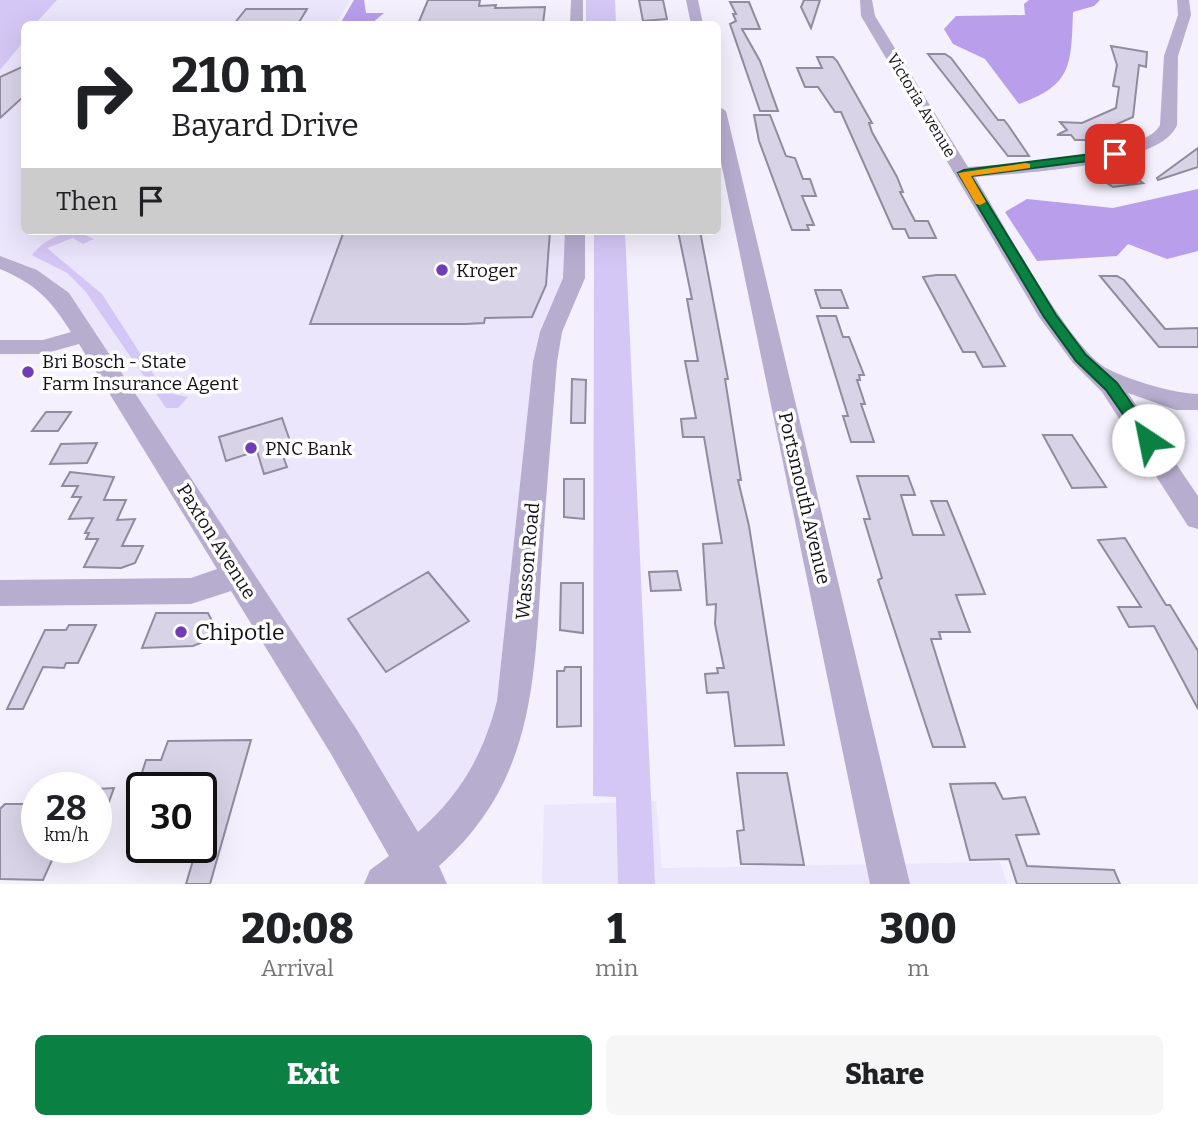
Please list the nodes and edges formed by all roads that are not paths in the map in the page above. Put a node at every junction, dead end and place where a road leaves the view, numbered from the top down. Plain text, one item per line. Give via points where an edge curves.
1 (577, 0) edge
2 (692, 0) edge
3 (866, 0) edge
4 (1183, 0) edge
5 (577, 21) edge
6 (696, 21) edge
7 (721, 124) edge
8 (964, 173) junction
9 (575, 235) edge
10 (0, 262) edge
11 (83, 336) junction
12 (0, 347) edge
13 (1097, 372) junction
14 (1187, 402) edge
15 (1148, 440) junction
16 (1198, 518) edge
17 (237, 572) junction
18 (0, 593) edge
19 (408, 877) edge
20 (890, 884) edge

1 - 5 street
2 - 6 street
3 - 8 street, Victoria Avenue via 867,16
4 - 8 street via 1185,21 1171,49 1168,125 1160,139 1102,157
7 - 20 street, Portsmouth Avenue
8 - 13 street, Victoria Avenue via 1050,317
9 - 19 street, Wasson Road via 574,278 551,332 545,362 516,694 502,748 484,785
10 - 11 street, Paxton Avenue via 30,274 58,295
11 - 12 street via 43,347
11 - 17 street, Paxton Avenue
13 - 14 street
13 - 15 street, Victoria Avenue
14 - 15 street via 1163,408 1152,419
15 - 16 street, Victoria Avenue
17 - 18 street via 218,584 191,591
17 - 19 street, Paxton Avenue via 344,742

